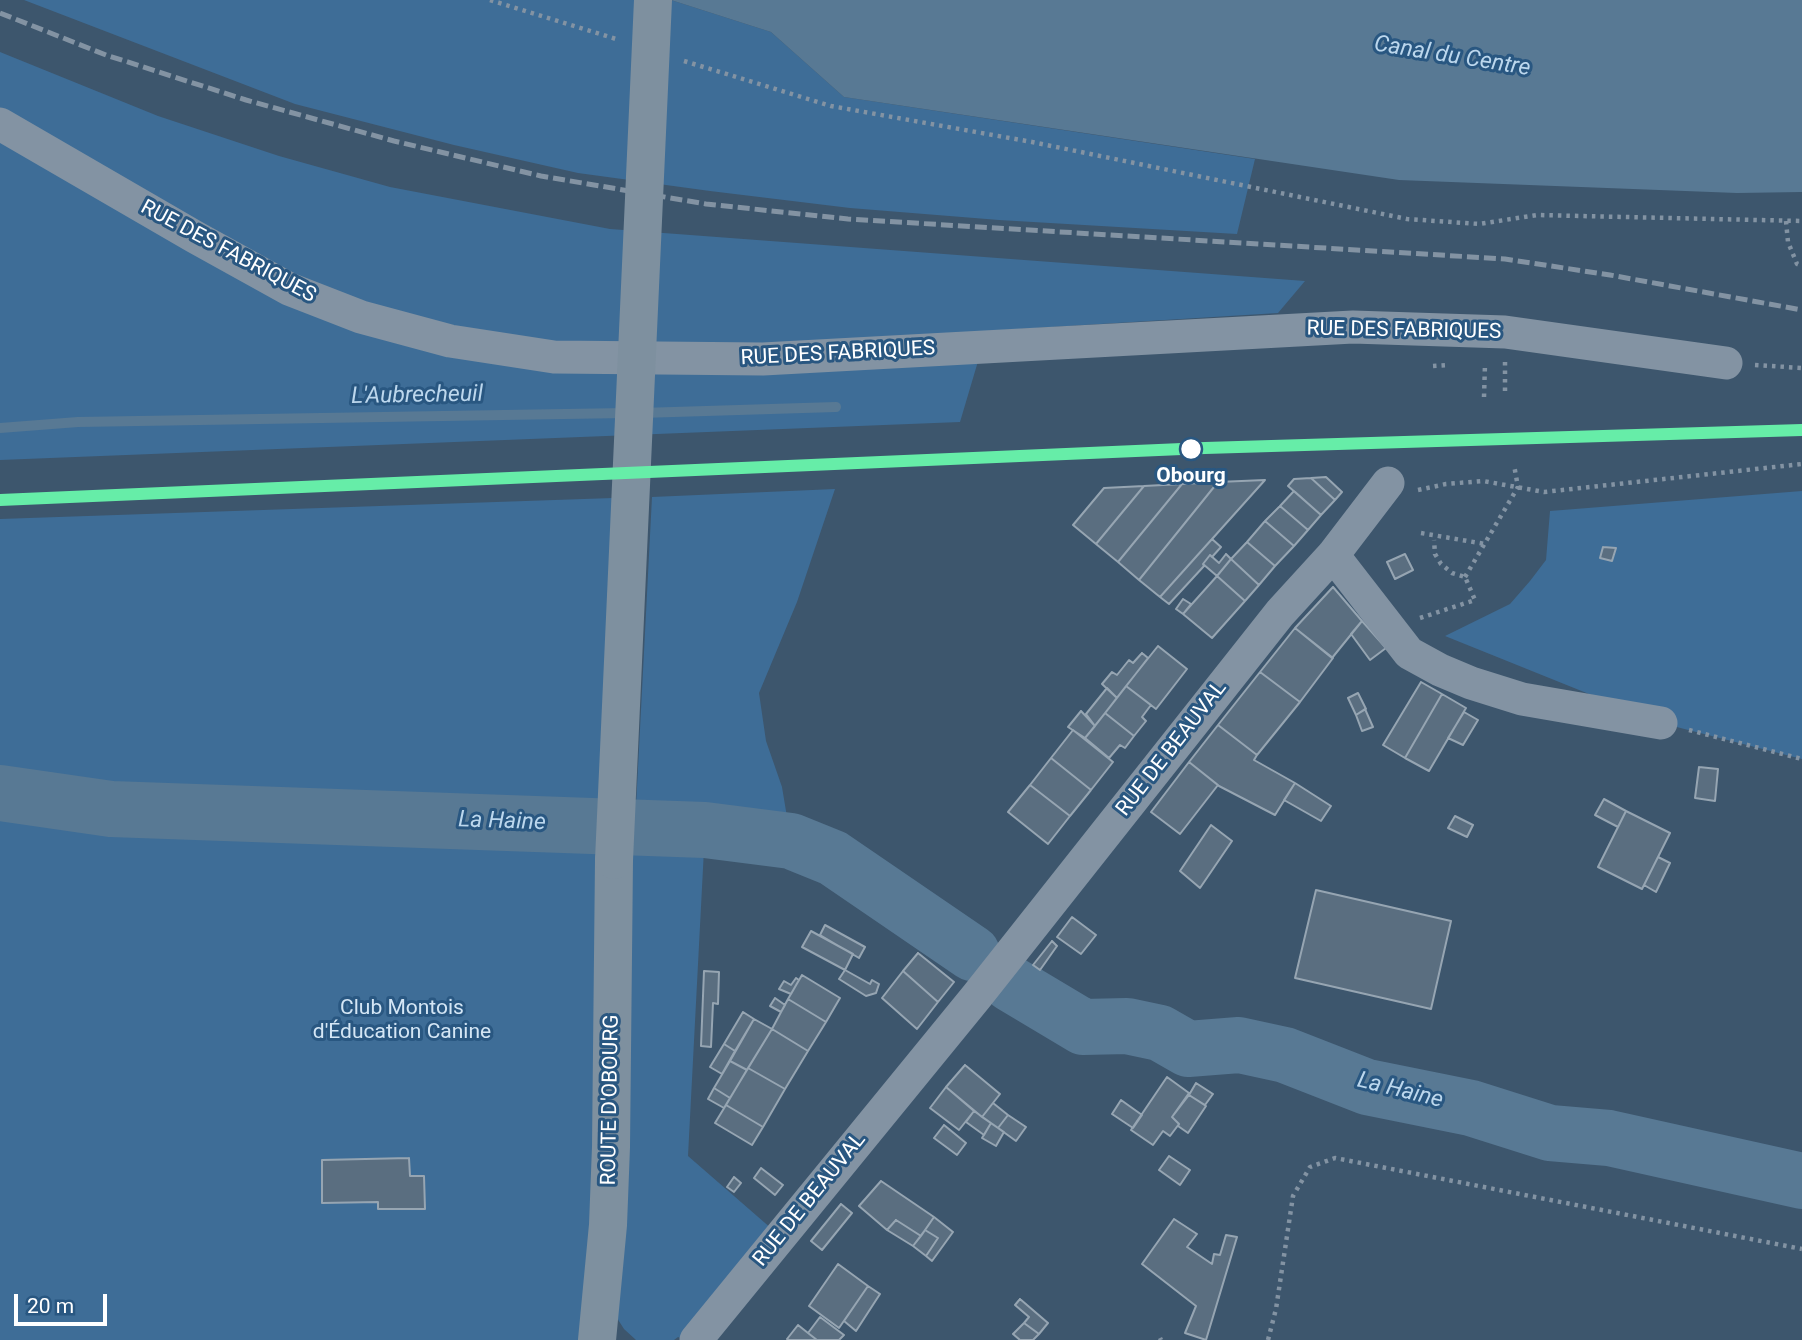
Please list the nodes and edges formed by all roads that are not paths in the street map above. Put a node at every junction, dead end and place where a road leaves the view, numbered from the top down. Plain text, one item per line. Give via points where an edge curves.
1 (653, 0) edge
2 (0, 124) edge
3 (1726, 363) road end
4 (1388, 483) road end
5 (1333, 555) junction
6 (1661, 723) road end
7 (597, 1340) edge
8 (696, 1340) edge

1 - 7 main road, ROUTE D'OBOURG, bridge via 614,860 609,1212
2 - 3 street, RUE DES FABRIQUES via 289,289 360,317 450,341 555,357 763,359 1353,327 1505,332
4 - 5 street, RUE DE BEAUVAL
5 - 6 street via 1409,653 1440,670 1522,699
5 - 8 street, RUE DE BEAUVAL via 1280,613 977,996

